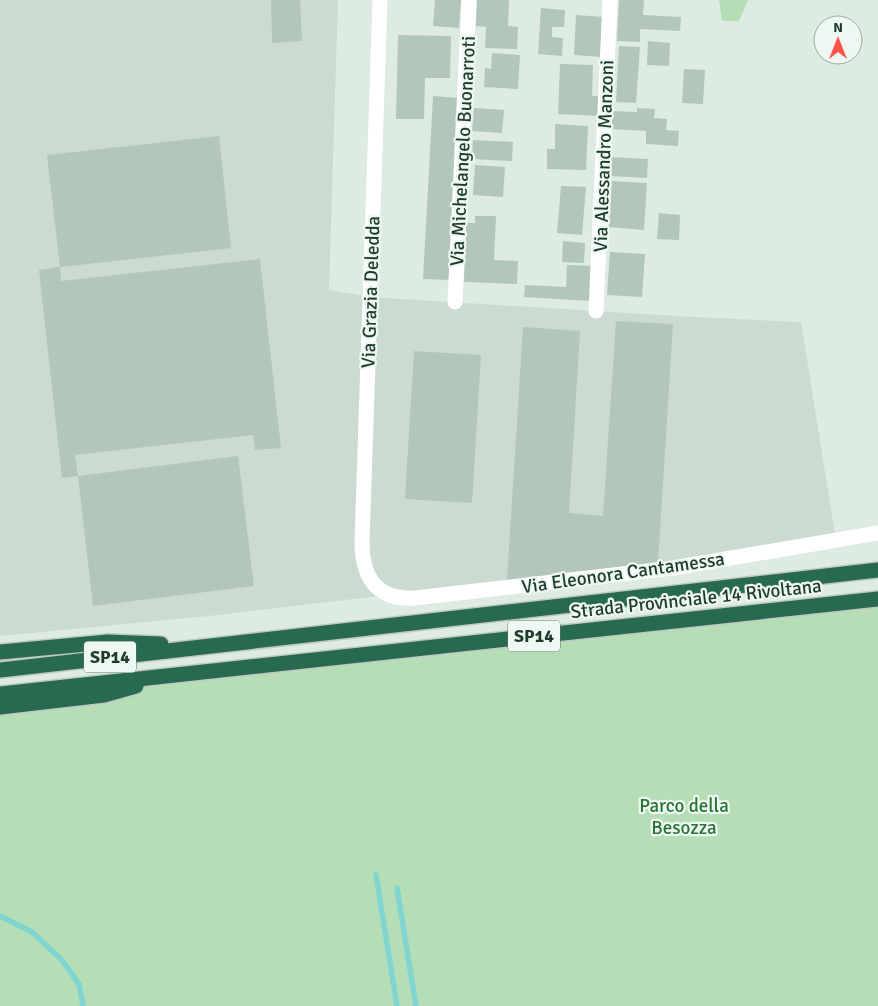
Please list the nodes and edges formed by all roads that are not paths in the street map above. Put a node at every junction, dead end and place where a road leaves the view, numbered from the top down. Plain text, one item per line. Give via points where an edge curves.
1 (380, 0) edge
2 (469, 0) edge
3 (610, 0) edge
4 (455, 302) dead end
5 (596, 311) dead end
6 (878, 533) edge
7 (878, 570) edge
8 (372, 582) joint
9 (878, 599) edge
10 (220, 645) junction
11 (0, 652) edge
12 (0, 670) edge
13 (190, 672) junction
14 (0, 694) edge
15 (0, 707) edge

1 - 8 street, Via Grazia Deledda via 362,542 363,565
2 - 4 street, Via Michelangelo Buonarroti
3 - 5 street, Via Alessandro Manzoni
6 - 8 street, Via Eleonora Cantamessa via 673,568 415,598 390,595 380,591
7 - 10 highway, Strada Provinciale 14 Rivoltana / SP14
9 - 13 highway, Strada Provinciale 14 Rivoltana / SP14
10 - 11 highway, SP14 via 108,642
10 - 12 highway, SP14
13 - 14 highway, SP14
13 - 15 highway, SP14 via 104,695

